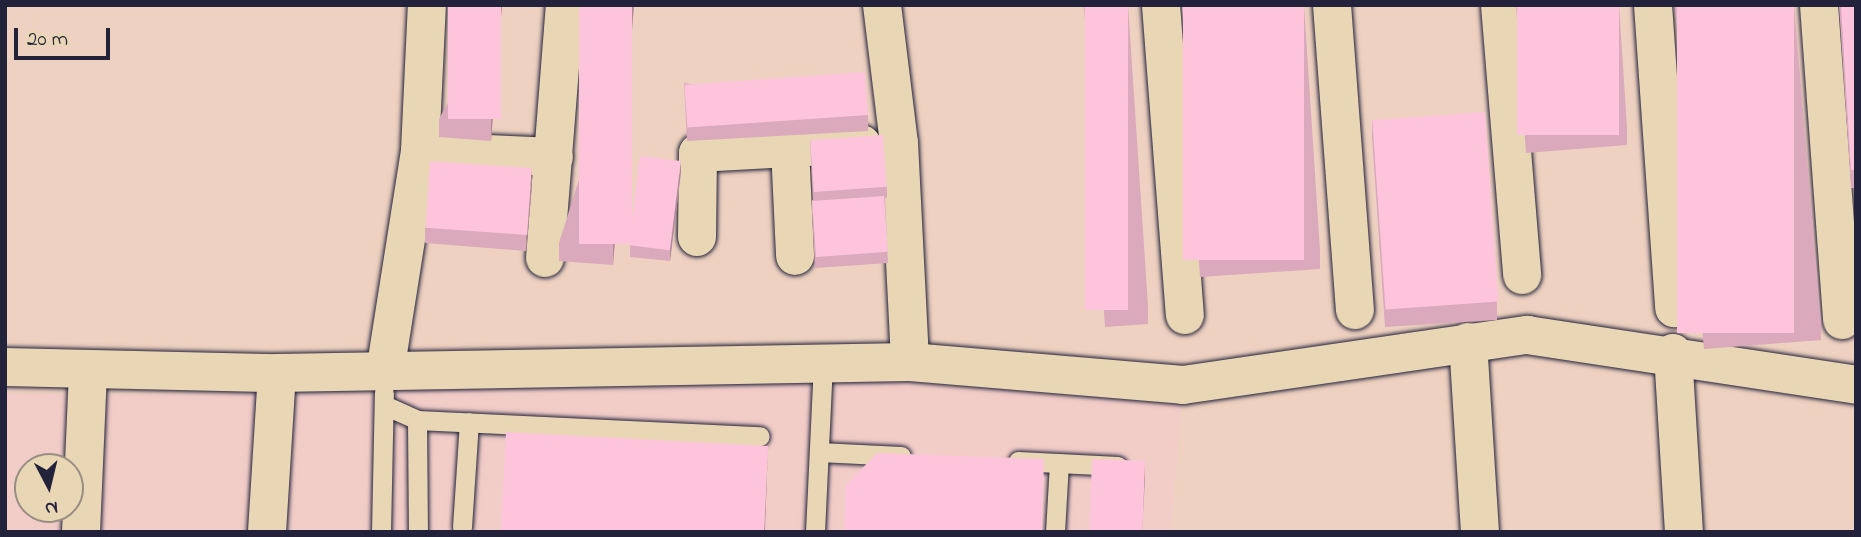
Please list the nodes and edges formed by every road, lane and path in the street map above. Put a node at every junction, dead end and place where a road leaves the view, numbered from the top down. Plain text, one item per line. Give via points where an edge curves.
1 (427, 5) edge
2 (565, 5) edge
3 (882, 5) edge
4 (1161, 5) edge
5 (1332, 5) edge
6 (1500, 5) edge
7 (1653, 5) edge
8 (1819, 5) edge
9 (1509, 114) junction
10 (1470, 117) edge
11 (1380, 124) edge
12 (1341, 127) junction
13 (899, 143) junction
14 (790, 148) junction
15 (420, 151) junction
16 (554, 157) junction
17 (697, 237) dead end
18 (795, 256) dead end
19 (545, 258) dead end
20 (1522, 275) dead end
21 (1674, 309) dead end
22 (1355, 310) dead end
23 (1185, 315) dead end
24 (1842, 320) dead end
25 (1468, 342) junction
26 (1673, 353) junction
27 (823, 361) junction
28 (910, 362) junction
29 (5, 367) edge
30 (88, 371) junction
31 (277, 373) junction
32 (1856, 385) edge
33 (384, 389) junction
34 (417, 420) junction
35 (469, 422) junction
36 (760, 436) dead end
37 (819, 452) junction
38 (925, 457) edge
39 (992, 460) edge
40 (1059, 463) junction
41 (1133, 466) edge
42 (462, 527) dead end
43 (81, 532) edge
44 (267, 532) edge
45 (381, 532) edge
46 (418, 532) edge
47 (815, 532) edge
48 (1055, 532) edge
49 (1480, 532) edge
50 (1684, 532) edge

1 - 15 street
2 - 16 street
3 - 13 street
4 - 23 street
5 - 12 street
6 - 9 street
7 - 21 street
8 - 24 street
9 - 10 street
9 - 20 street
11 - 12 street
12 - 22 street
13 - 14 street
13 - 28 street
14 - 17 street via 698,153
14 - 18 street
15 - 16 street
15 - 33 street
16 - 19 street
25 - 26 street via 1527,335
25 - 28 street via 1183,385
25 - 49 street
26 - 32 street
26 - 50 street
27 - 28 street
27 - 33 street
27 - 37 lane
29 - 30 street
30 - 31 street
30 - 43 street
31 - 33 street
31 - 44 street
33 - 34 lane
33 - 45 lane
34 - 35 lane
34 - 46 lane
35 - 36 lane
35 - 42 lane
37 - 38 lane
37 - 47 lane
39 - 40 lane
40 - 41 lane
40 - 48 lane

